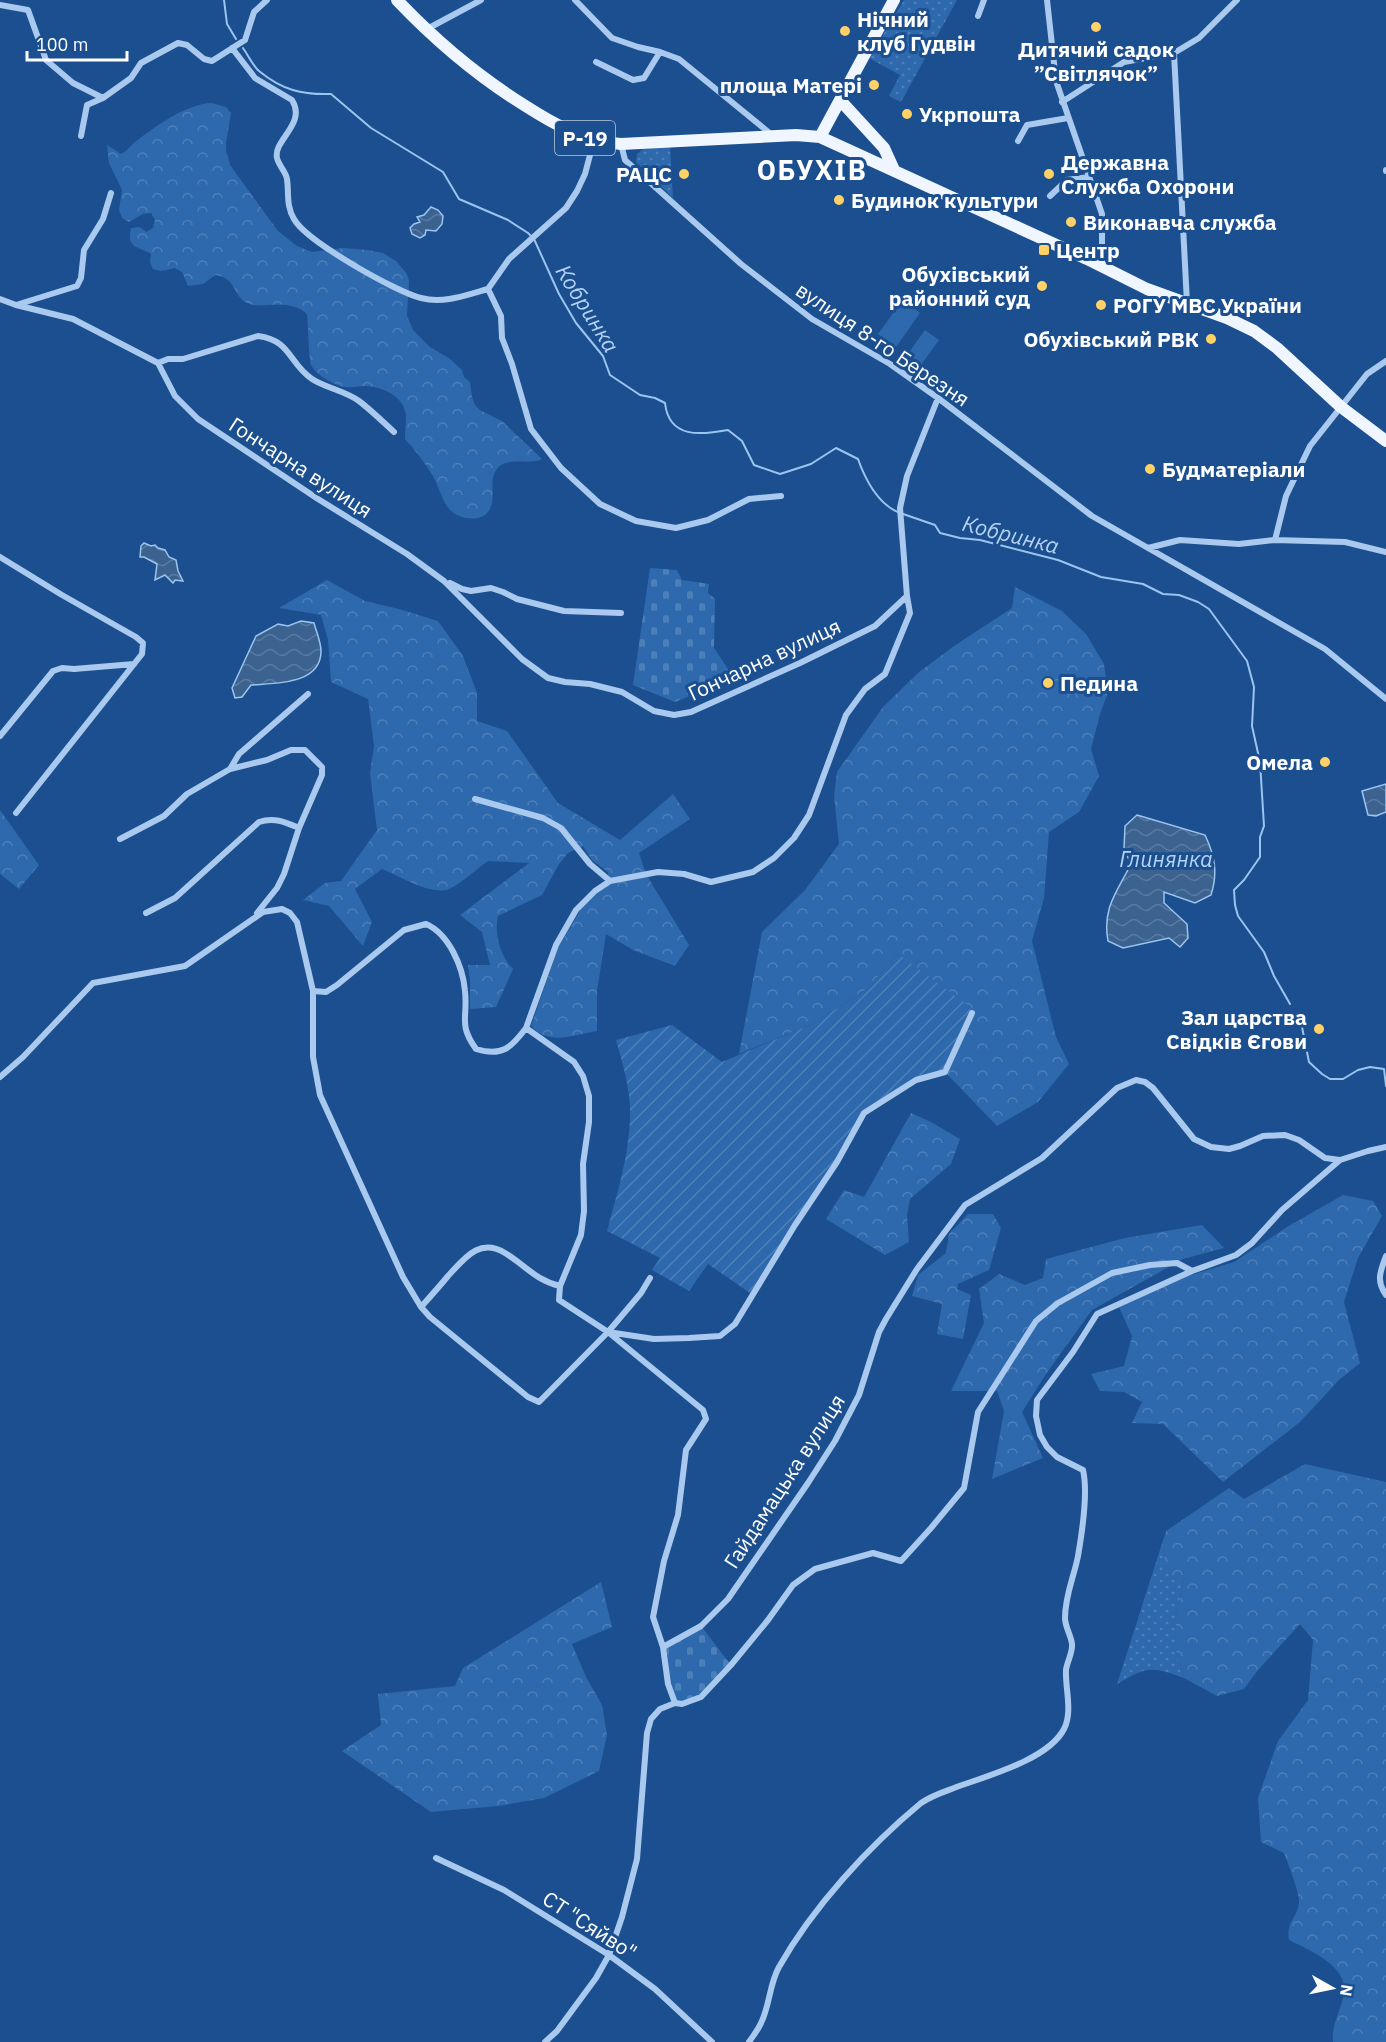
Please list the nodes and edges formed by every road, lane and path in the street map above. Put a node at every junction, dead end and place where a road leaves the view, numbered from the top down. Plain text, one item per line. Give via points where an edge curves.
1 (267, 0) edge
2 (397, 0) edge
3 (481, 0) edge
4 (575, 0) edge
5 (894, 0) edge
6 (984, 0) edge
7 (1047, 0) edge
8 (1237, 0) edge
9 (0, 5) edge
10 (978, 16) dead end
11 (427, 30) junction
12 (232, 48) junction
13 (660, 52) junction
14 (1174, 53) junction
15 (596, 62) dead end
16 (103, 98) junction
17 (840, 100) junction
18 (1062, 102) junction
19 (1068, 118) junction
20 (81, 136) dead end
21 (772, 136) junction
22 (820, 137) junction
23 (594, 141) junction
24 (1018, 141) dead end
25 (621, 144) junction
26 (894, 170) junction
27 (1089, 177) junction
28 (111, 193) dead end
29 (1050, 196) dead end
30 (1102, 266) junction
31 (488, 289) junction
32 (0, 299) edge
33 (1187, 304) junction
34 (16, 306) junction
35 (1386, 361) edge
36 (158, 363) junction
37 (938, 398) junction
38 (1341, 407) junction
39 (394, 432) dead end
40 (1386, 441) edge
41 (782, 496) dead end
42 (1275, 540) junction
43 (1148, 548) junction
44 (1386, 552) edge
45 (0, 557) edge
46 (444, 580) junction
47 (907, 596) junction
48 (621, 613) dead end
49 (134, 664) junction
50 (308, 694) dead end
51 (1386, 699) edge
52 (0, 736) edge
53 (230, 769) junction
54 (476, 799) dead end
55 (16, 813) dead end
56 (299, 828) junction
57 (120, 839) dead end
58 (609, 881) junction
59 (146, 913) dead end
60 (253, 918) junction
61 (314, 991) junction
62 (972, 1013) dead end
63 (526, 1028) junction
64 (0, 1077) edge
65 (1384, 1148) edge
66 (1386, 1156) edge
67 (1340, 1160) junction
68 (1386, 1256) edge
69 (1192, 1271) junction
70 (650, 1278) dead end
71 (560, 1286) junction
72 (1386, 1295) edge
73 (421, 1307) junction
74 (608, 1332) junction
75 (663, 1647) junction
76 (675, 1703) junction
77 (436, 1858) dead end
78 (609, 1955) junction
79 (545, 2042) edge
80 (712, 2042) edge
81 (749, 2042) edge

1 - 12 street via 254,12 245,40
2 - 11 main road, Р-19
3 - 11 street
4 - 13 street via 612,38
5 - 17 main road
6 - 10 street
7 - 18 street
8 - 14 street via 1199,38
9 - 16 street via 28,10 45,60 73,83
11 - 23 main road, Р-19 via 451,54 496,87 564,129
12 - 16 street via 212,61 178,43 141,63 131,78
12 - 31 street via 255,78 296,105 292,129 277,158 287,179 295,222 335,255 422,298 451,300
13 - 15 street via 644,78 633,80
13 - 21 street via 680,59
14 - 18 street via 1124,62
14 - 33 street
16 - 20 street via 87,105
17 - 22 main road
17 - 26 main road via 884,148
18 - 19 street
19 - 24 street via 1027,125
19 - 27 street
21 - 22 main road, Р-19
21 - 25 main road, Р-19
22 - 26 main road
23 - 25 main road, Р-19
23 - 31 street via 585,174 566,208 509,259
25 - 37 street, вулиця 8-го Березня via 625,160 741,264 812,319 890,364
26 - 30 main road
27 - 29 street via 1067,180
27 - 30 street via 1102,214
28 - 34 street via 103,219 84,250 77,286
30 - 33 main road
31 - 41 street via 501,316 502,338 531,429 561,468 600,504 636,521 676,528 708,520 748,499
32 - 34 street
33 - 38 main road via 1254,331
34 - 36 street via 73,319
35 - 38 street via 1367,374
36 - 39 street via 258,336 268,338 281,344 312,379 358,400
36 - 46 street, Гончарна вулиця via 175,396 198,419
37 - 43 street, вулиця 8-го Березня via 1092,516
37 - 47 street via 907,476 900,508
38 - 40 main road
38 - 42 street via 1310,447 1286,496
42 - 43 street via 1239,544 1180,540
42 - 44 street via 1345,542
43 - 51 street, вулиця 8-го Березня via 1325,649
45 - 49 street via 136,637 142,643 142,654
46 - 47 street, Гончарна вулиця via 522,658 548,678 622,692 654,711 674,715 691,712 875,626
46 - 48 street, Гончарна вулиця via 462,589 490,588 517,600 564,611
47 - 58 street via 910,613 885,674 865,689 846,715 809,815 774,858 753,872 711,882 658,872
49 - 52 street via 53,671
49 - 55 street
50 - 53 street via 239,754
53 - 56 street via 291,750 306,750 321,767 322,775
53 - 57 street via 187,794 164,816
54 - 58 street via 543,818 561,828
56 - 59 street via 280,820 259,822 175,898
56 - 60 street via 277,888
58 - 63 street via 576,910 556,945
60 - 61 street via 282,909 290,913 297,922
60 - 64 street via 185,966 93,983
61 - 63 street via 326,992 404,930 426,924 436,928 462,973 466,1036 476,1049 496,1053 505,1050
61 - 73 street via 313,1057 320,1095 403,1277
62 - 74 street via 945,1072 916,1080 864,1113 735,1324 720,1336 689,1338 654,1339
63 - 71 street via 574,1062 589,1096 581,1235
65 - 66 street
65 - 67 street
67 - 69 street via 1282,1210 1252,1243 1236,1255
67 - 75 street, Гайдамацька вулиця via 1325,1158 1285,1135 1263,1136 1229,1149 1211,1147 1194,1139 1145,1082 1136,1080 1116,1088 1042,1158 965,1205 886,1319 859,1395 808,1483 728,1599 701,1626
68 - 72 street via 1380,1286
69 - 76 street via 1177,1263 1112,1273 1058,1303 1036,1321 978,1412 964,1488 902,1561 873,1553 815,1569 793,1585 701,1697
69 - 81 street via 1097,1314 1037,1400 1040,1435 1047,1447 1083,1470 1086,1482 1078,1557 1065,1620 1072,1645 1066,1670 1064,1728 1025,1762 923,1801 891,1831 832,1893 790,1950 770,1985 762,2022
70 - 74 street
71 - 73 street via 534,1276 504,1252 486,1247 468,1254
71 - 74 street via 559,1300
73 - 74 street via 538,1402
74 - 75 street via 703,1410 706,1419 686,1450 678,1515 653,1617
75 - 76 street
76 - 78 street via 660,1709 651,1719 647,1733 637,1859
77 - 78 street, СТ "Сяйво" via 504,1890
78 - 79 street via 563,2023
78 - 80 street, СТ "Сяйво" via 655,1989

